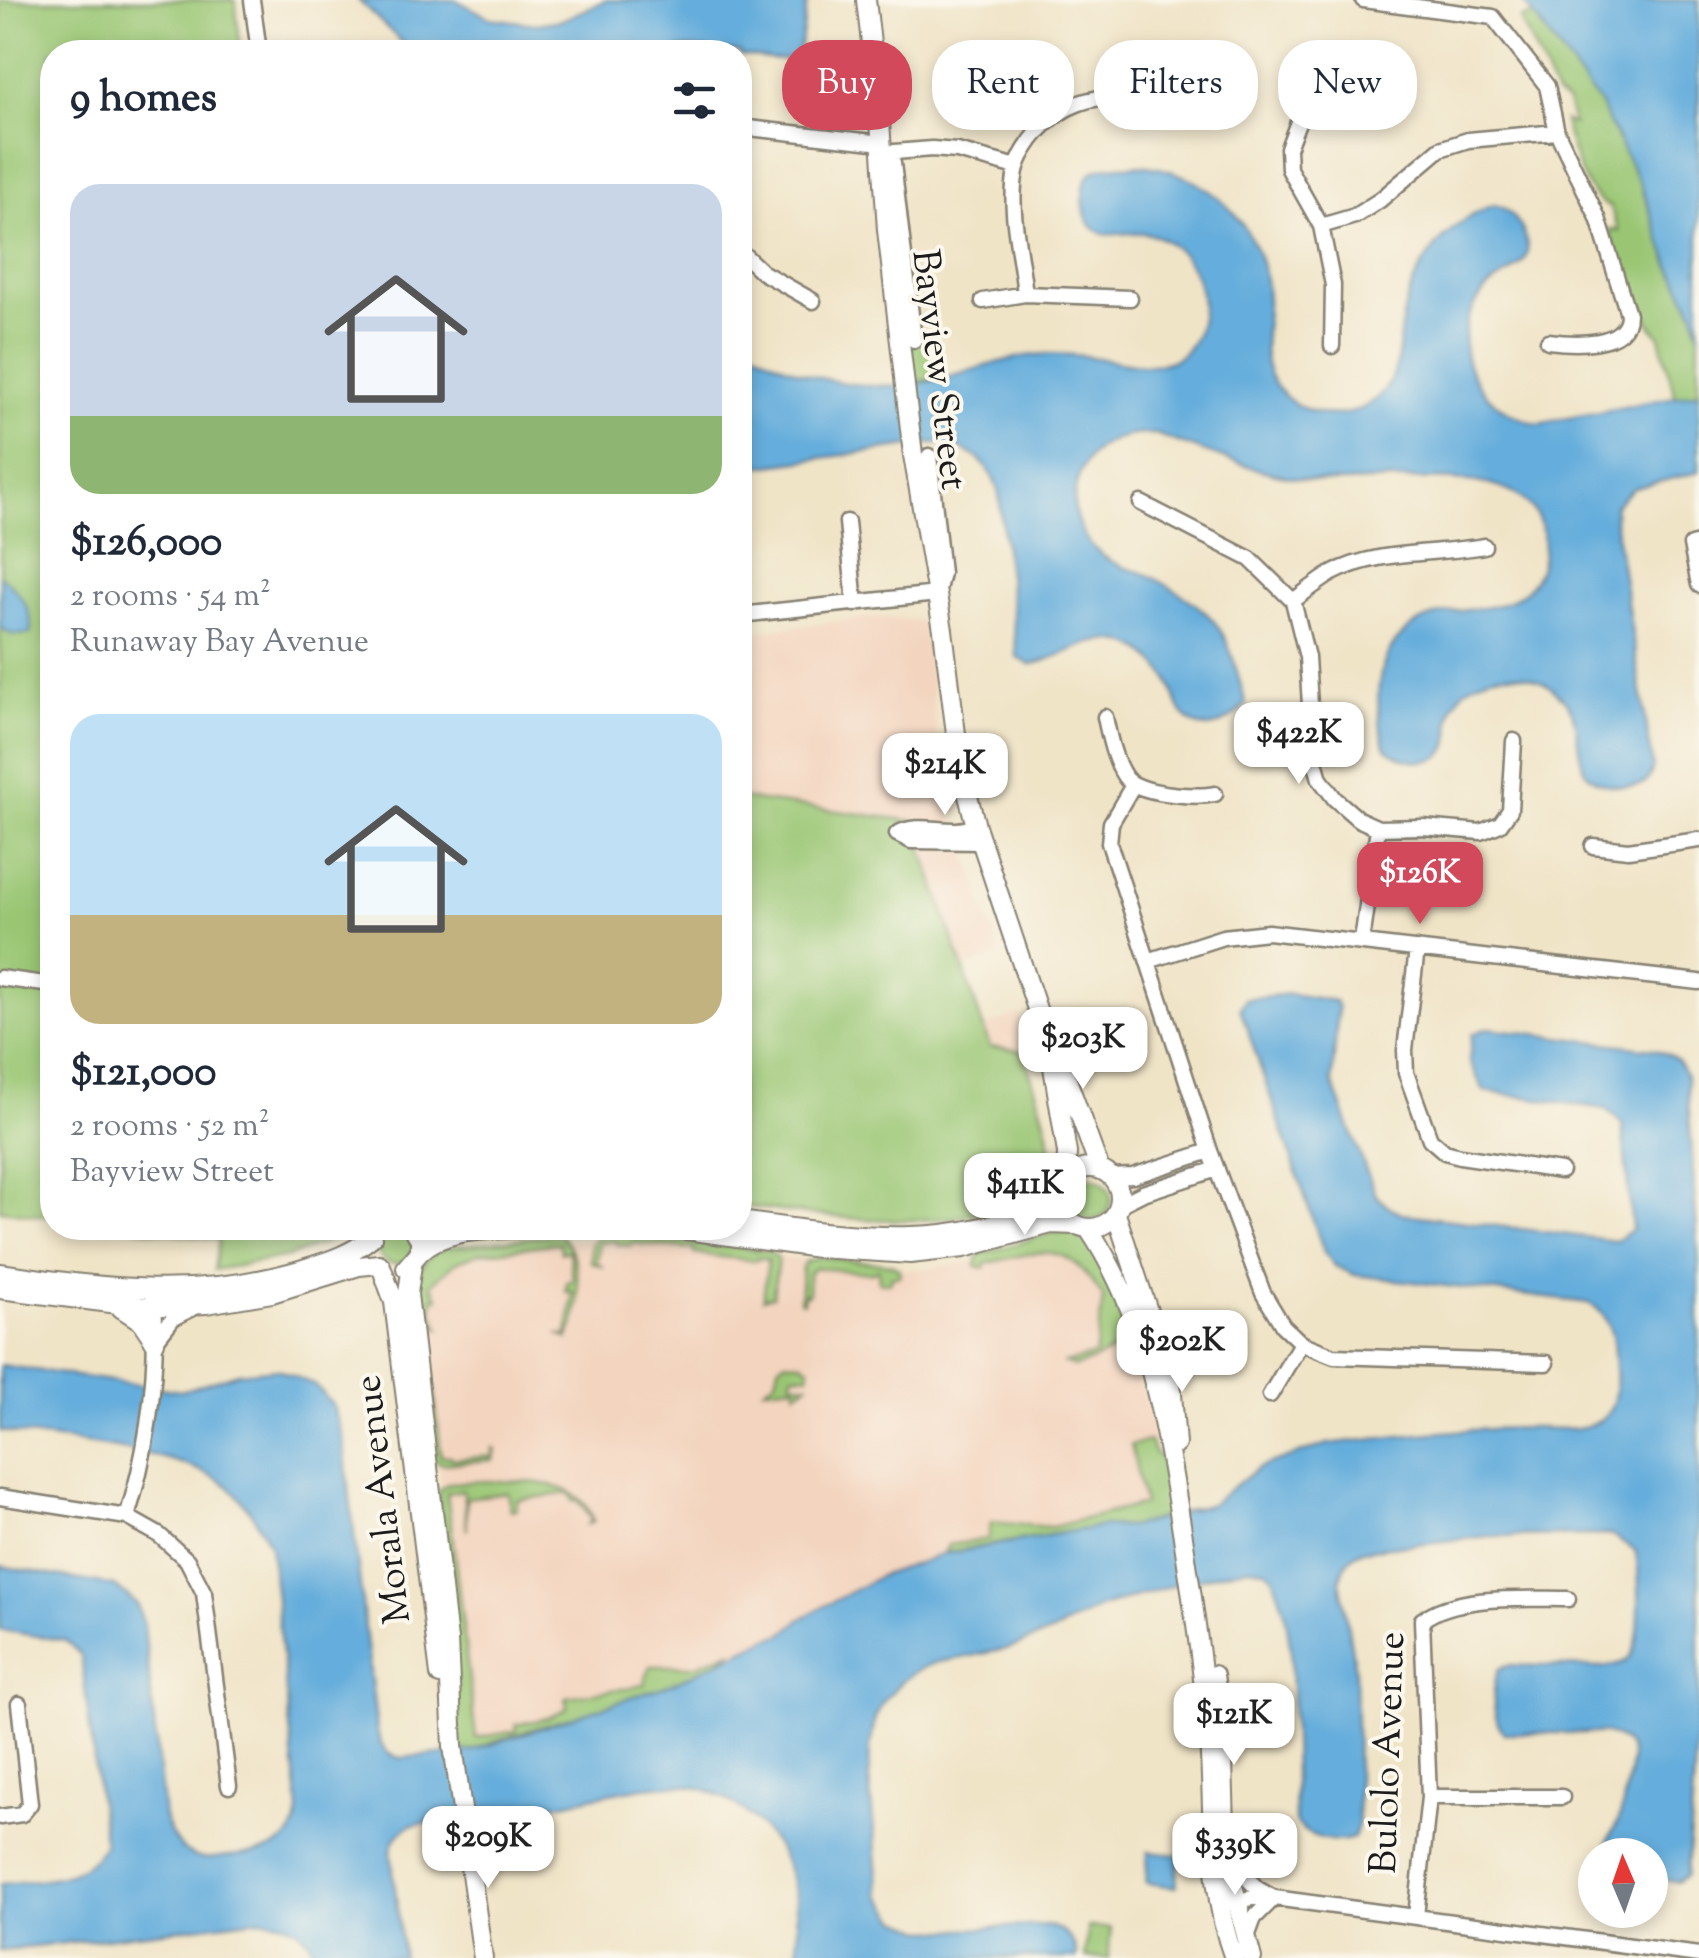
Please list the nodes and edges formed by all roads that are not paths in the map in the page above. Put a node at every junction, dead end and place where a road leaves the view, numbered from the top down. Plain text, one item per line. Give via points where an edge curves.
1 (252, 0) edge
2 (866, 0) edge
3 (1363, 0) edge
4 (257, 40) edge
5 (752, 129) edge
6 (1041, 130) edge
7 (1295, 130) edge
8 (1556, 132) junction
9 (882, 148) junction
10 (1016, 168) junction
11 (1321, 226) junction
12 (752, 263) edge
13 (1026, 294) junction
14 (1130, 298) dead end
15 (813, 301) dead end
16 (983, 301) dead end
17 (914, 340) dead end
18 (1548, 342) dead end
19 (1332, 346) dead end
20 (1141, 502) dead end
21 (847, 522) dead end
22 (1699, 543) edge
23 (1484, 546) dead end
24 (1699, 585) edge
25 (937, 594) junction
26 (1293, 601) junction
27 (855, 604) junction
28 (752, 614) edge
29 (1104, 717) dead end
30 (1514, 741) dead end
31 (1133, 784) junction
32 (1215, 794) dead end
33 (1378, 828) junction
34 (1699, 840) edge
35 (1593, 846) dead end
36 (1362, 940) junction
37 (1417, 949) junction
38 (1148, 961) junction
39 (0, 978) edge
40 (1699, 982) edge
41 (40, 983) edge
42 (1037, 1009) junction
43 (1210, 1151) junction
44 (1217, 1169) junction
45 (1560, 1171) dead end
46 (1106, 1174) junction
47 (1063, 1186) junction
48 (1118, 1210) junction
49 (752, 1222) edge
50 (1082, 1227) junction
51 (966, 1229) junction
52 (752, 1238) edge
53 (364, 1240) edge
54 (374, 1240) edge
55 (420, 1240) edge
56 (436, 1240) edge
57 (955, 1250) junction
58 (416, 1258) junction
59 (380, 1265) junction
60 (0, 1273) edge
61 (0, 1289) edge
62 (154, 1299) junction
63 (206, 1304) junction
64 (115, 1305) junction
65 (155, 1342) junction
66 (1301, 1343) junction
67 (1546, 1363) dead end
68 (1270, 1395) dead end
69 (0, 1497) edge
70 (1178, 1502) junction
71 (126, 1516) junction
72 (1568, 1599) dead end
73 (1209, 1684) junction
74 (19, 1704) dead end
75 (450, 1724) junction
76 (229, 1786) dead end
77 (1562, 1797) dead end
78 (1428, 1798) junction
79 (0, 1817) edge
80 (462, 1825) junction
81 (1226, 1859) junction
82 (1274, 1898) junction
83 (1227, 1904) junction
84 (1416, 1916) junction
85 (1247, 1938) junction
86 (1699, 1954) edge
87 (471, 1958) edge
88 (482, 1958) edge
89 (1234, 1958) edge
90 (1252, 1958) edge

1 - 4 street
2 - 9 main road, Bayview Street
3 - 8 street via 1493,16 1547,86
5 - 9 street
6 - 10 street
7 - 11 street via 1289,169
8 - 11 street via 1440,149 1368,208
8 - 18 street via 1598,218 1628,324 1610,337
9 - 10 street via 957,151
9 - 17 street, Bayview Street via 893,164
9 - 25 main road, Bayview Street via 904,376
10 - 13 street
11 - 19 street via 1333,285
12 - 15 street
13 - 14 street
13 - 16 street
20 - 26 street via 1250,559
21 - 27 street
22 - 24 street via 1690,544
23 - 26 street via 1382,557 1333,573
25 - 27 street
25 - 42 main road, Bayview Street via 960,766
26 - 33 street via 1307,657 1320,779 1335,799
27 - 28 street
29 - 31 street
30 - 33 street via 1510,810 1500,824 1481,832
31 - 32 street
31 - 38 street via 1110,823 1108,843
33 - 36 street
34 - 35 street via 1628,850
36 - 37 street
36 - 38 street via 1243,934
37 - 40 street
37 - 45 street via 1404,1060 1430,1139 1460,1156
38 - 43 street
39 - 41 street
42 - 46 main road, Bayview Street
42 - 47 main road, Bayview Street via 1068,1152
43 - 44 street
43 - 46 street via 1133,1176
44 - 48 street via 1143,1193
44 - 66 street via 1263,1293
46 - 47 main road via 1085,1168
46 - 48 main road via 1119,1190
47 - 50 main road via 1062,1211
47 - 51 main road via 1030,1210
48 - 50 main road via 1104,1225
48 - 70 main road via 1171,1381
49 - 51 main road via 881,1236
50 - 57 main road via 1039,1226
50 - 70 main road via 1109,1260 1146,1348
51 - 57 main road
52 - 57 main road via 868,1253
53 - 62 main road via 342,1256 270,1278
54 - 59 main road, Morala Avenue via 371,1252
55 - 58 main road, Morala Avenue
56 - 58 main road
58 - 59 main road via 400,1270
58 - 75 main road, Morala Avenue via 408,1277 409,1308 448,1640
59 - 63 main road
59 - 75 main road, Morala Avenue via 394,1302
60 - 62 main road
61 - 64 main road
62 - 63 main road
62 - 64 main road
62 - 65 street
63 - 65 street via 173,1318
64 - 65 main road via 141,1320
65 - 71 street via 143,1457
66 - 67 street via 1355,1358
66 - 68 street
69 - 71 street
70 - 73 main road
71 - 76 street via 187,1560 204,1593
72 - 78 street, Bulolo Avenue via 1438,1608 1422,1620
73 - 81 main road via 1222,1727
73 - 83 main road via 1212,1855
74 - 79 street via 30,1804 22,1814
75 - 80 main road, Morala Avenue
77 - 78 street
78 - 84 street, Bulolo Avenue
80 - 87 main road, Morala Avenue
80 - 88 main road, Morala Avenue
81 - 82 street
81 - 83 main road
82 - 83 street
82 - 84 street
82 - 85 street via 1254,1918
83 - 85 main road
83 - 89 main road
84 - 86 street
85 - 90 main road

